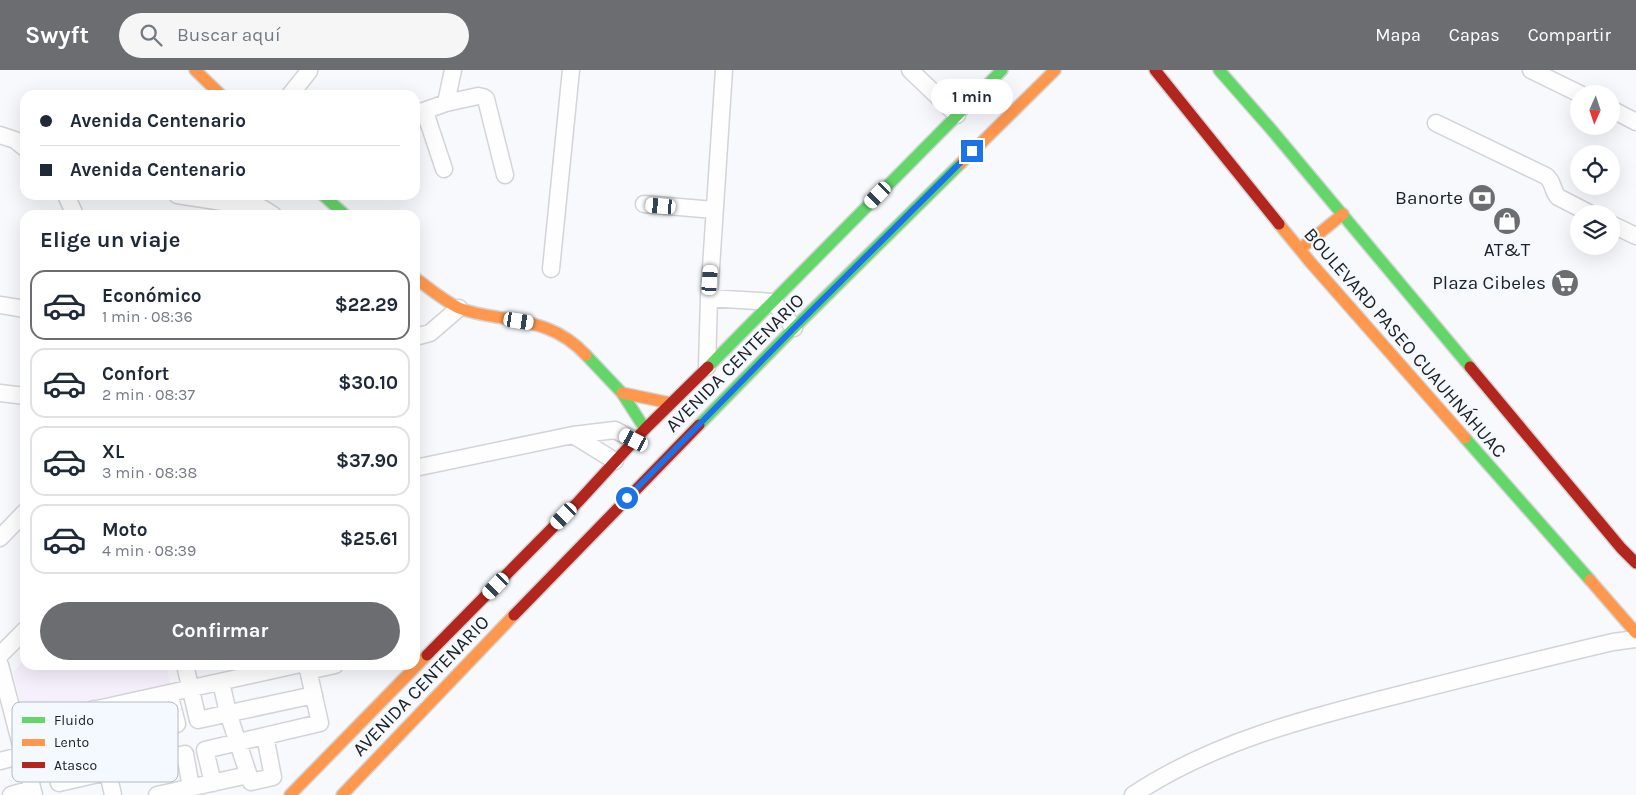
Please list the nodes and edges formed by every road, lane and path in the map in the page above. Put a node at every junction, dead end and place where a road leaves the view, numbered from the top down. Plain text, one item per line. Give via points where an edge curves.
1 (195, 70) edge
2 (453, 70) edge
3 (571, 70) edge
4 (724, 70) edge
5 (910, 70) edge
6 (1002, 70) edge
7 (1055, 70) edge
8 (1155, 70) edge
9 (1219, 70) edge
10 (1531, 70) edge
11 (309, 71) dead end
12 (1570, 89) edge
13 (216, 90) edge
14 (294, 90) edge
15 (446, 103) junction
16 (420, 113) edge
17 (1620, 114) edge
18 (957, 115) junction
19 (1636, 122) edge
20 (1436, 123) dead end
21 (0, 134) edge
22 (20, 144) edge
23 (444, 169) dead end
24 (505, 175) dead end
25 (218, 200) edge
26 (329, 200) edge
27 (644, 204) dead end
28 (1574, 205) edge
29 (268, 206) edge
30 (340, 210) edge
31 (714, 210) junction
32 (1343, 214) junction
33 (1620, 228) edge
34 (1636, 236) edge
35 (1300, 249) junction
36 (551, 270) dead end
37 (420, 283) edge
38 (709, 298) junction
39 (774, 302) junction
40 (0, 305) edge
41 (20, 308) edge
42 (459, 308) junction
43 (794, 328) junction
44 (420, 336) edge
45 (706, 368) junction
46 (0, 393) edge
47 (622, 394) junction
48 (20, 395) edge
49 (670, 403) junction
50 (639, 434) junction
51 (573, 435) junction
52 (615, 461) junction
53 (420, 467) edge
54 (20, 517) edge
55 (0, 538) edge
56 (1636, 563) edge
57 (1634, 629) edge
58 (20, 635) edge
59 (0, 655) edge
60 (0, 665) edge
61 (420, 665) edge
62 (186, 670) edge
63 (287, 670) edge
64 (305, 670) edge
65 (415, 670) edge
66 (221, 682) junction
67 (191, 688) junction
68 (170, 693) junction
69 (314, 694) junction
70 (127, 702) edge
71 (172, 702) edge
72 (12, 712) edge
73 (228, 713) junction
74 (265, 736) junction
75 (238, 742) junction
76 (178, 756) edge
77 (248, 775) junction
78 (63, 782) edge
79 (110, 782) edge
80 (58, 783) dead end
81 (213, 783) junction
82 (191, 787) junction
83 (33, 792) edge
84 (11, 795) edge
85 (113, 795) edge
86 (157, 795) edge
87 (290, 795) edge
88 (342, 795) edge
89 (1133, 795) edge

1 - 13 street
2 - 15 street
3 - 36 street
4 - 31 street
5 - 18 street
6 - 18 street, AVENIDA CENTENARIO
7 - 43 street, AVENIDA CENTENARIO
8 - 35 street, BOULEVARD PASEO CUAUHNÁHUAC
9 - 32 street, BOULEVARD PASEO CUAUHNÁHUAC
10 - 12 street
11 - 14 street
15 - 16 street
15 - 24 street via 478,96 486,100
16 - 23 street
17 - 19 street
18 - 39 street, AVENIDA CENTENARIO
20 - 28 street via 1546,176 1552,181 1555,194
21 - 22 street
25 - 29 street
26 - 30 street
27 - 31 street
31 - 38 street
32 - 35 street
32 - 56 street, BOULEVARD PASEO CUAUHNÁHUAC
33 - 34 street
35 - 57 street, BOULEVARD PASEO CUAUHNÁHUAC
37 - 42 street
38 - 39 street
38 - 45 street
39 - 43 street
39 - 45 street, AVENIDA CENTENARIO
40 - 41 street
42 - 44 street via 430,333
42 - 47 street via 534,323 556,331 576,344
43 - 88 street, AVENIDA CENTENARIO via 597,523
45 - 49 street, AVENIDA CENTENARIO
46 - 48 street
47 - 49 street
47 - 50 street
49 - 50 street, AVENIDA CENTENARIO
50 - 51 street via 615,430
50 - 52 street, AVENIDA CENTENARIO
51 - 52 street
51 - 53 street
52 - 61 street, AVENIDA CENTENARIO via 581,505
54 - 55 street
57 - 89 street via 1612,642 1322,714 1224,748
58 - 59 street
60 - 72 street
62 - 67 street
63 - 66 street
64 - 69 street
65 - 87 street, AVENIDA CENTENARIO
66 - 67 street
66 - 73 street
67 - 68 street
67 - 73 street via 198,720
68 - 70 street
68 - 71 street
69 - 73 street
69 - 74 street via 320,723
73 - 75 street
74 - 75 street
74 - 77 street via 273,777 250,782
75 - 77 street
75 - 81 street via 205,750
76 - 82 street via 185,754
77 - 81 street
78 - 80 street
79 - 85 street
81 - 82 street
82 - 86 street
83 - 84 street

